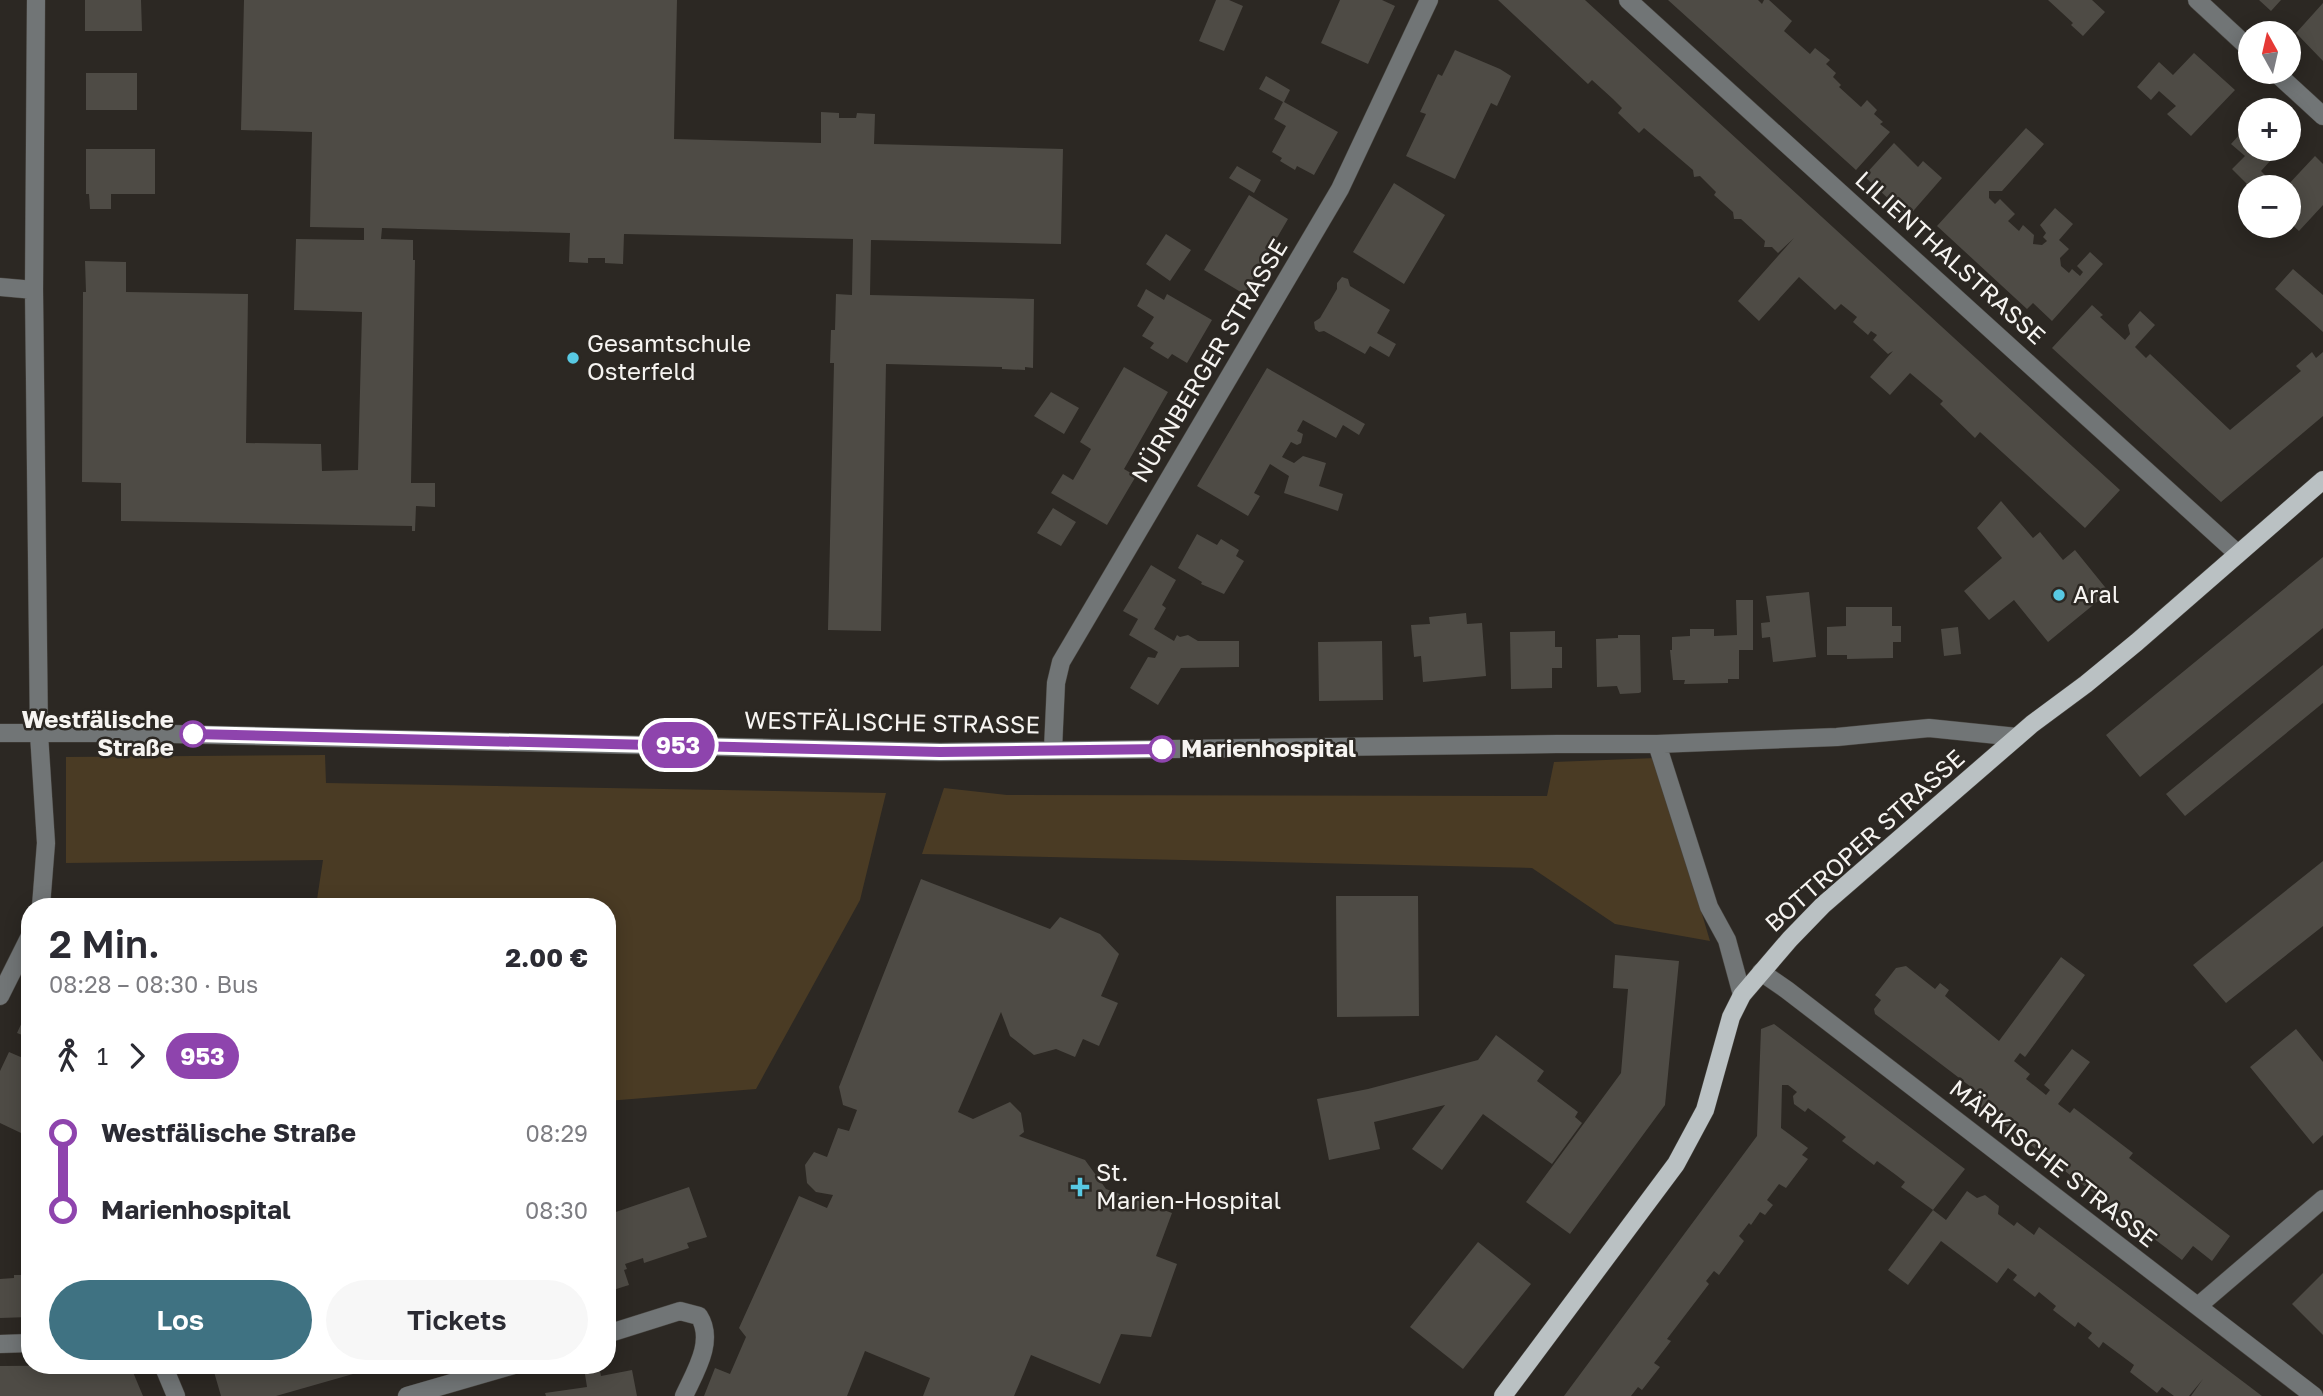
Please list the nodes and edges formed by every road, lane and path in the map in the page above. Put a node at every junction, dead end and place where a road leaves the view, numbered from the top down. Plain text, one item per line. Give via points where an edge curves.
1 (36, 0) edge
2 (1429, 0) edge
3 (1628, 0) edge
4 (2197, 0) edge
5 (2238, 38) edge
6 (2288, 84) edge
7 (2323, 116) edge
8 (0, 286) edge
9 (34, 290) junction
10 (2323, 480) edge
11 (2238, 554) junction
12 (0, 733) edge
13 (39, 734) junction
14 (2017, 737) junction
15 (1657, 744) junction
16 (1053, 749) junction
17 (42, 898) edge
18 (21, 954) edge
19 (1761, 972) junction
20 (1742, 995) junction
21 (0, 996) edge
22 (2323, 1199) edge
23 (2198, 1306) junction
24 (616, 1331) edge
25 (21, 1343) edge
26 (0, 1344) edge
27 (167, 1374) edge
28 (483, 1374) edge
29 (176, 1396) edge
30 (407, 1396) edge
31 (684, 1396) edge
32 (1503, 1396) edge
33 (2314, 1396) edge

1 - 9 street
2 - 16 street, NÜRNBERGER STRASSE via 1340,189 1061,662
3 - 11 street, LILIENTHALSTRASSE
4 - 5 street
6 - 7 street
8 - 9 street
9 - 13 street
10 - 11 main road, BOTTROPER STRASSE
11 - 14 main road, BOTTROPER STRASSE
12 - 13 street, WESTFÄLISCHE STRASSE
13 - 16 street, WESTFÄLISCHE STRASSE via 940,752
13 - 17 street via 46,843
14 - 15 street, WESTFÄLISCHE STRASSE via 1929,728 1837,737
14 - 19 main road, BOTTROPER STRASSE via 1823,905
15 - 16 street, WESTFÄLISCHE STRASSE
15 - 20 street
18 - 21 street
19 - 20 main road, BOTTROPER STRASSE
19 - 23 street, MÄRKISCHE STRASSE
20 - 32 main road, BOTTROPER STRASSE via 1692,1138
22 - 23 street
23 - 33 street, MÄRKISCHE STRASSE
24 - 31 street via 680,1311 699,1316 705,1347
25 - 26 street
27 - 29 street
28 - 30 street

